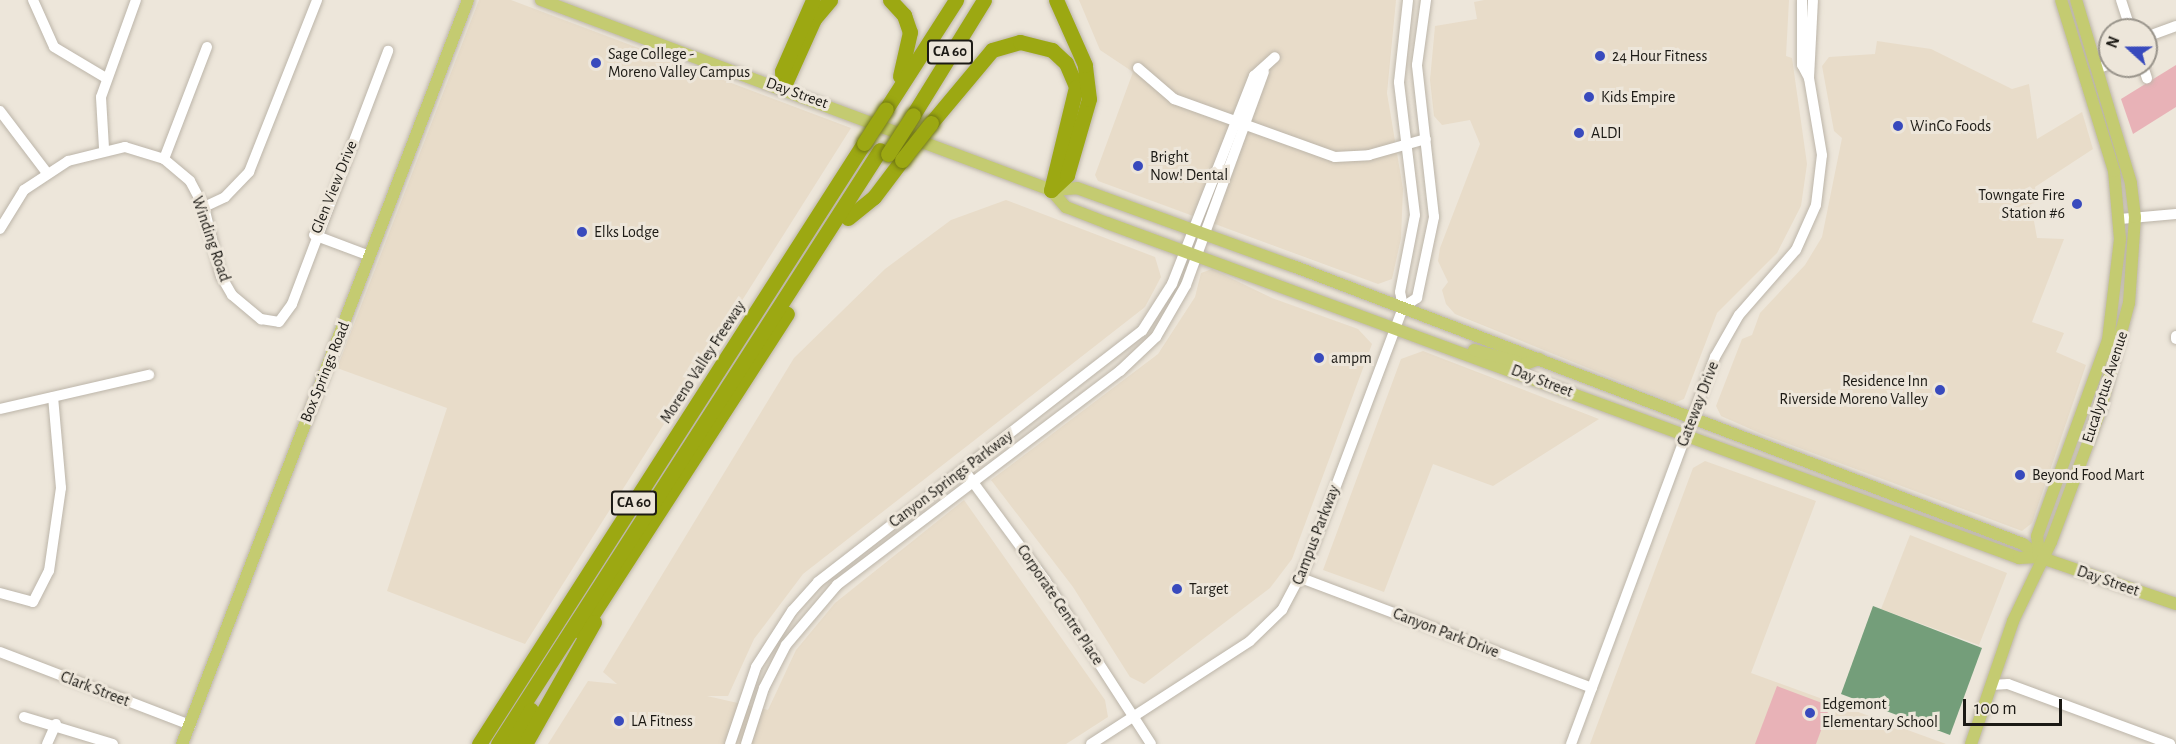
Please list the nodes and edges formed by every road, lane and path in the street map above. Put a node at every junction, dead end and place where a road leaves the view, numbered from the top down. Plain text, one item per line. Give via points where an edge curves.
1 (33, 0) edge
2 (136, 0) edge
3 (317, 0) edge
4 (468, 0) edge
5 (541, 0) edge
6 (813, 0) edge
7 (830, 0) edge
8 (890, 0) edge
9 (956, 0) edge
10 (984, 0) edge
11 (1056, 0) edge
12 (1408, 0) edge
13 (1426, 0) edge
14 (1802, 0) edge
15 (1813, 0) edge
16 (2061, 0) edge
17 (2076, 0) edge
18 (2121, 0) edge
19 (2127, 18) edge
20 (2176, 26) edge
21 (2158, 33) edge
22 (2074, 36) junction
23 (207, 47) dead end
24 (388, 51) dead end
25 (2098, 52) edge
26 (2098, 65) edge
27 (1138, 68) dead end
28 (2085, 68) junction
29 (106, 78) junction
30 (1809, 78) junction
31 (2107, 78) edge
32 (783, 88) junction
33 (888, 106) junction
34 (0, 111) edge
35 (1242, 124) junction
36 (2117, 128) junction
37 (1426, 139) junction
38 (1408, 144) junction
39 (105, 148) junction
40 (890, 155) junction
41 (164, 159) junction
42 (47, 173) junction
43 (1051, 190) junction
44 (204, 207) junction
45 (2176, 214) edge
46 (2135, 218) junction
47 (2120, 219) junction
48 (0, 229) edge
49 (1199, 233) junction
50 (315, 235) junction
51 (1192, 252) junction
52 (370, 256) junction
53 (1403, 307) junction
54 (279, 322) joint
55 (1396, 326) junction
56 (1458, 348) junction
57 (2104, 357) junction
58 (1539, 359) junction
59 (149, 375) dead end
60 (53, 397) junction
61 (0, 409) edge
62 (1692, 418) junction
63 (2094, 425) junction
64 (2078, 430) junction
65 (1686, 435) junction
66 (1763, 463) junction
67 (1810, 463) junction
68 (964, 470) junction
69 (972, 483) junction
70 (2067, 498) junction
71 (1864, 500) junction
72 (1917, 503) junction
73 (1923, 522) junction
74 (1968, 522) junction
75 (2039, 557) junction
76 (1300, 578) junction
77 (0, 593) edge
78 (2176, 604) edge
79 (601, 606) junction
80 (0, 652) edge
81 (1991, 685) junction
82 (1592, 688) junction
83 (24, 717) dead end
84 (1134, 717) junction
85 (56, 724) junction
86 (190, 725) junction
87 (47, 744) edge
88 (113, 744) edge
89 (182, 744) edge
90 (479, 744) edge
91 (498, 744) edge
92 (512, 744) edge
93 (525, 744) edge
94 (730, 744) edge
95 (746, 744) edge
96 (1091, 744) edge
97 (1151, 744) edge
98 (1571, 744) edge
99 (1971, 744) edge
100 (2170, 744) edge

1 - 29 street via 54,47
2 - 29 street
3 - 44 street via 249,172 225,197
4 - 52 main road, Box Springs Road
5 - 32 main road, Day Street
6 - 32 highway via 782,71
7 - 32 highway via 814,19
8 - 33 highway via 904,15 910,38
9 - 33 highway, Moreno Valley Freeway / CA 60
10 - 40 highway, CA 60, bridge via 911,110
11 - 43 highway via 1085,64 1089,99 1067,175
12 - 38 street, Campus Parkway via 1399,75
13 - 37 street, Campus Parkway via 1417,65
14 - 30 street, Gateway Drive via 1800,46
15 - 30 street, Gateway Drive
16 - 22 main road, Eucalyptus Avenue
17 - 25 main road, Eucalyptus Avenue
18 - 19 street
20 - 21 street
22 - 26 main road via 2079,36 2089,64
22 - 28 main road, Eucalyptus Avenue
23 - 41 street
24 - 50 street, Glen View Drive
27 - 35 street via 1174,99
28 - 36 main road
28 - 47 main road, Eucalyptus Avenue via 2114,171
29 - 39 street via 99,115
30 - 62 street, Gateway Drive via 1822,155 1816,205 1796,250 1725,335
31 - 36 main road, Eucalyptus Avenue
32 - 43 main road, Day Street
33 - 90 highway, Moreno Valley Freeway / CA 60, bridge
34 - 42 street
35 - 35 street via 1259,81 1275,57 1254,76
35 - 38 street via 1335,157
35 - 49 street, Canyon Springs Parkway
36 - 46 main road, Eucalyptus Avenue
37 - 38 street
37 - 53 street, Campus Parkway via 1434,194 1431,247 1417,298
38 - 53 street, Campus Parkway via 1415,221 1400,292
39 - 41 street, Winding Road via 125,147
39 - 42 street, Winding Road
40 - 43 highway, bridge via 931,123 992,50 1020,42 1052,50 1066,63 1076,87
40 - 79 highway, CA 60
40 - 91 highway
41 - 44 street, Winding Road via 190,181
42 - 48 street, Winding Road via 16,199
43 - 49 main road, Day Street via 1077,188
43 - 51 main road, Day Street via 1066,207
44 - 54 street, Winding Road via 221,276 232,295 261,319
45 - 46 street
46 - 47 street
46 - 63 main road, Eucalyptus Avenue via 2129,303
47 - 57 main road, Eucalyptus Avenue via 2116,303
49 - 51 street, Canyon Springs Parkway
49 - 53 main road, Day Street
50 - 52 street
50 - 54 street, Glen View Drive via 292,304
51 - 55 main road, Day Street
51 - 68 street, Canyon Springs Parkway via 1159,308 1128,345
51 - 69 street, Canyon Springs Parkway via 1180,298 1148,346
52 - 86 main road, Box Springs Road
53 - 55 street, Campus Parkway
53 - 58 main road, Day Street
55 - 56 main road, Day Street
55 - 76 street, Campus Parkway
56 - 58 main road via 1525,364
56 - 65 main road, Day Street
57 - 63 main road via 2092,409
57 - 64 main road, Eucalyptus Avenue
58 - 62 main road, Day Street
59 - 60 street
60 - 61 street
60 - 77 street via 61,488 49,571 33,602
62 - 65 street, Gateway Drive
62 - 67 main road, Day Street
63 - 70 main road, Eucalyptus Avenue
64 - 70 main road via 2082,439
64 - 75 main road, Eucalyptus Avenue via 2037,537
65 - 66 main road, Day Street
65 - 82 street, Gateway Drive
66 - 67 main road via 1776,460 1805,467
66 - 71 main road, Day Street
67 - 72 main road, Day Street
68 - 69 street, Corporate Centre Place
68 - 94 street, Canyon Springs Parkway via 835,568 792,610 756,668
69 - 84 street, Corporate Centre Place via 1045,580
69 - 95 street, Canyon Springs Parkway via 845,578 814,610 764,688
70 - 75 main road, Eucalyptus Avenue
71 - 72 main road via 1912,510
71 - 73 main road, Day Street
72 - 74 main road, Day Street
73 - 74 main road via 1930,516 1951,524
73 - 75 main road, Day Street via 2019,558
74 - 75 main road, Day Street via 2023,544
75 - 78 main road, Day Street
75 - 81 main road, Eucalyptus Avenue
76 - 82 street, Canyon Park Drive
76 - 84 street, Campus Parkway via 1282,610 1250,641
79 - 92 highway, CA 60
79 - 93 highway via 585,644
80 - 86 street, Clark Street
81 - 99 main road, Eucalyptus Avenue
81 - 100 street via 2008,684
82 - 98 street, Gateway Drive
83 - 85 street
84 - 96 street, Campus Parkway
84 - 97 street, Corporate Centre Place
85 - 87 street
85 - 88 street
86 - 89 main road, Box Springs Road

